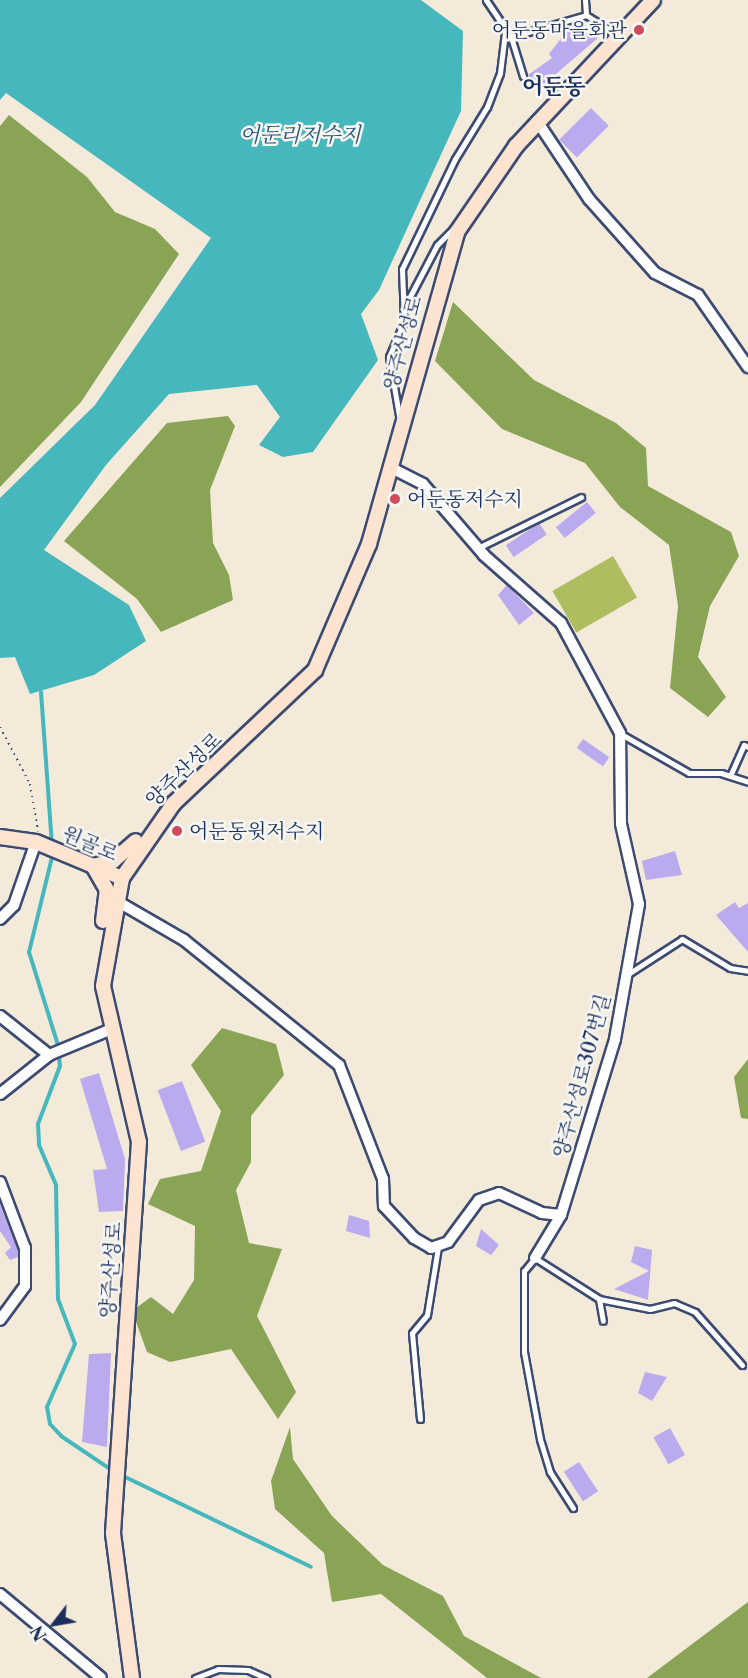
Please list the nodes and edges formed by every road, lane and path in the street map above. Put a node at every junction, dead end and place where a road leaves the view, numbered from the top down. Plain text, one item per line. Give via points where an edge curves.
1 (486, 0) edge
2 (585, 0) edge
3 (653, 0) edge
4 (586, 15) junction
5 (505, 32) junction
6 (619, 35) junction
7 (511, 37) junction
8 (523, 76) dead end
9 (537, 121) junction
10 (464, 219) junction
11 (404, 307) junction
12 (748, 367) edge
13 (400, 425) junction
14 (390, 467) junction
15 (582, 497) dead end
16 (478, 548) junction
17 (0, 727) edge
18 (620, 733) junction
19 (748, 747) edge
20 (730, 776) junction
21 (748, 782) edge
22 (165, 814) junction
23 (0, 837) edge
24 (40, 844) junction
25 (93, 866) junction
26 (122, 879) junction
27 (115, 900) junction
28 (0, 919) edge
29 (105, 951) junction
30 (748, 971) edge
31 (627, 974) junction
32 (0, 1016) edge
33 (109, 1030) junction
34 (51, 1054) junction
35 (0, 1094) edge
36 (0, 1182) edge
37 (561, 1215) junction
38 (438, 1247) junction
39 (535, 1258) junction
40 (599, 1299) junction
41 (0, 1320) edge
42 (603, 1321) dead end
43 (742, 1365) dead end
44 (420, 1419) dead end
45 (573, 1508) dead end
46 (0, 1594) edge
47 (100, 1678) edge
48 (132, 1678) edge
49 (195, 1678) edge
50 (266, 1678) edge

1 - 5 lane
2 - 4 lane
3 - 6 street, 양주산성로
4 - 6 lane
4 - 7 lane
5 - 7 lane
5 - 11 lane via 500,73 487,107 454,159 402,269
6 - 9 street, 양주산성로
7 - 8 lane
9 - 10 street, 양주산성로
9 - 12 street via 589,199 655,273 698,295
10 - 11 lane via 437,245
10 - 13 street, 양주산성로 via 444,262
11 - 13 lane via 389,357
13 - 14 street, 양주산성로
14 - 16 street, 양주산성로307번길 via 423,484
14 - 22 street, 양주산성로 via 365,555 315,670
15 - 16 lane
16 - 18 street, 양주산성로307번길 via 561,623
17 - 24 path via 30,784 39,817
18 - 20 lane via 689,773
18 - 31 street, 양주산성로307번길 via 621,824 639,904
19 - 20 lane via 744,745
20 - 21 lane
22 - 25 street via 153,817 120,857
22 - 26 street, 양주산성로
23 - 24 street, 원골로
24 - 25 street, 원골로
24 - 28 street via 15,905
25 - 26 street, 원골로
25 - 29 street via 106,890
26 - 27 street, 양주산성로
27 - 29 street, 양주산성로
27 - 38 street via 184,940 339,1065 383,1179 384,1206 396,1225
29 - 33 street, 양주산성로
30 - 31 lane via 730,968 682,939
31 - 37 street, 양주산성로307번길 via 615,1039
32 - 34 street
33 - 34 street
33 - 48 street, 양주산성로 via 139,1142 113,1533
34 - 35 street
36 - 41 street via 25,1248 25,1286
37 - 38 street via 542,1213 499,1193 479,1200 448,1242
37 - 39 street, 양주산성로307번길
38 - 44 lane via 427,1315 412,1333
39 - 40 lane
39 - 45 lane via 524,1271 524,1352 543,1450
40 - 42 lane
40 - 43 lane via 650,1310 674,1303 684,1308
46 - 47 street
49 - 50 lane via 218,1669 248,1670

